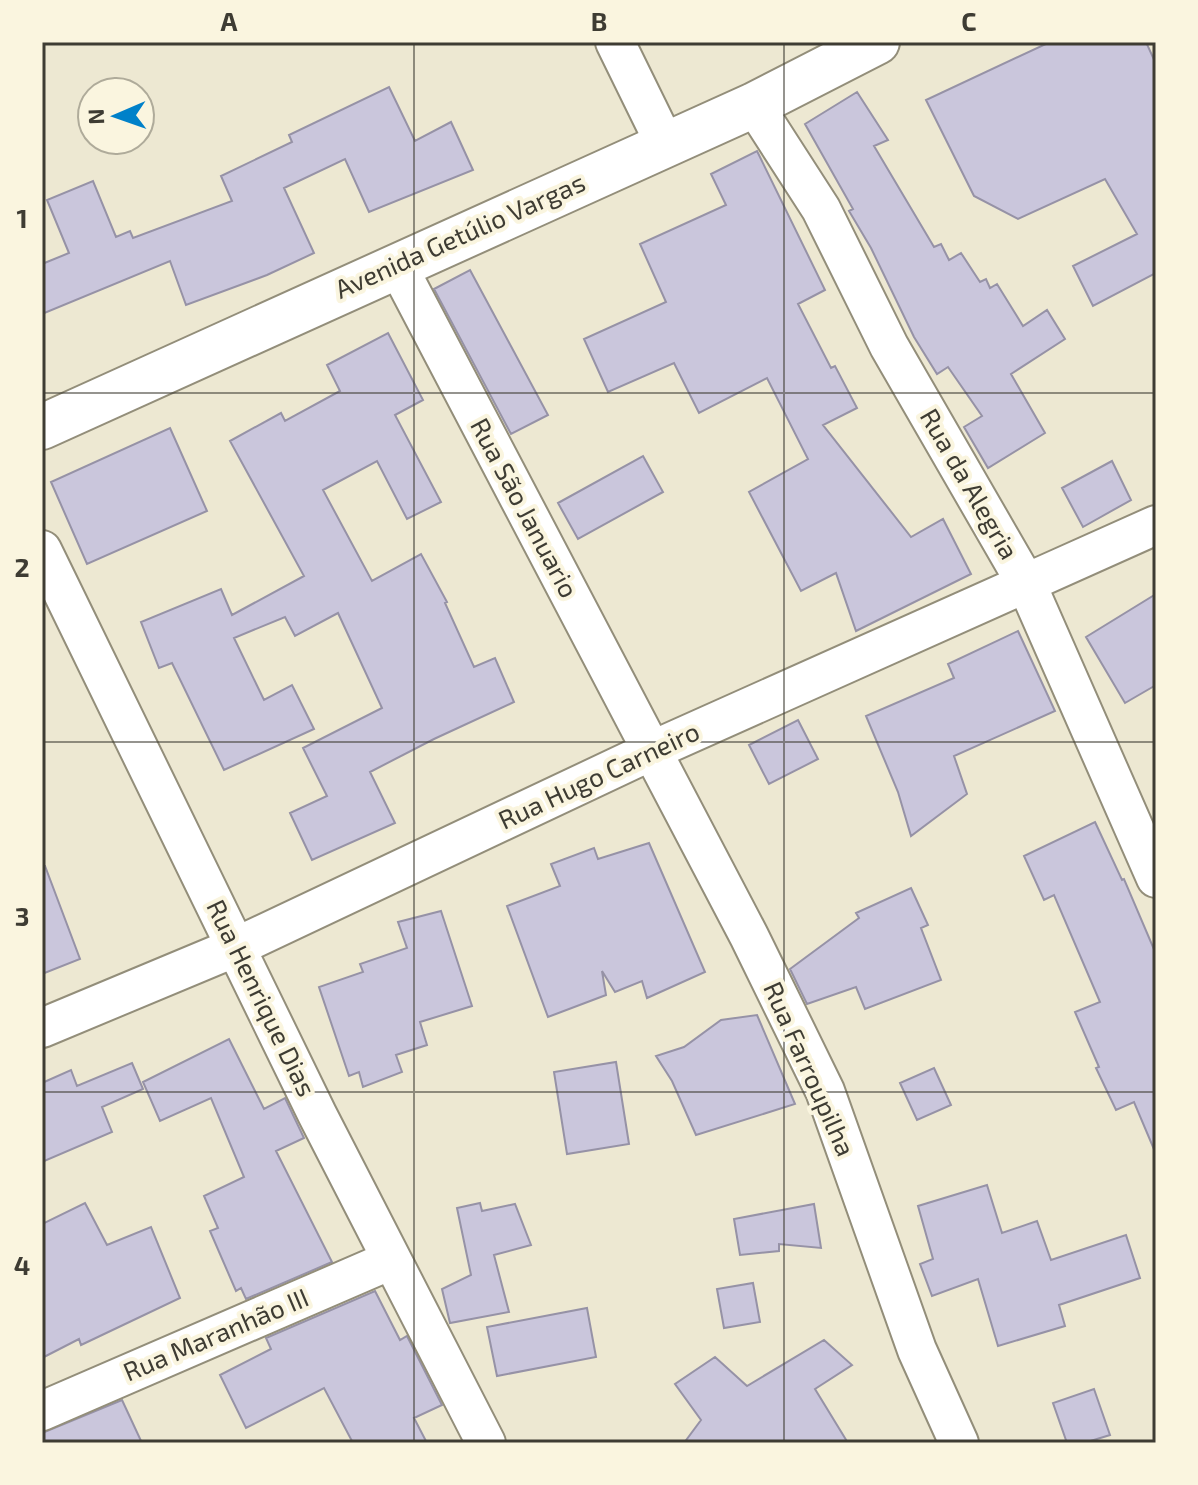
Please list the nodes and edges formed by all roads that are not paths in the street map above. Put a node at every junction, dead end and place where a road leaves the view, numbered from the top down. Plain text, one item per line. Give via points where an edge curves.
1 (615, 42) edge
2 (877, 42) edge
3 (754, 105) junction
4 (665, 144) junction
5 (397, 265) junction
6 (42, 427) edge
7 (1156, 525) edge
8 (42, 550) edge
9 (1027, 585) junction
10 (651, 751) junction
11 (1156, 878) edge
12 (236, 947) junction
13 (42, 1028) edge
14 (391, 1260) junction
15 (42, 1411) edge
16 (486, 1443) edge
17 (959, 1443) edge

1 - 4 street
2 - 3 street, Avenida Getúlio Vargas
3 - 4 street, Avenida Getúlio Vargas
3 - 9 street, Rua da Alegria via 821,209 889,346
4 - 5 street, Avenida Getúlio Vargas
5 - 6 street, Avenida Getúlio Vargas
5 - 10 street, Rua São Januario
7 - 9 street, Rua Hugo Carneiro
8 - 12 street, Rua Henrique Dias
9 - 10 street, Rua Hugo Carneiro
9 - 11 street, Rua da Alegria
10 - 12 street, Rua Hugo Carneiro
10 - 17 street, Rua Farroupilha via 825,1091 917,1350
12 - 13 street, Rua Hugo Carneiro
12 - 14 street, Rua Henrique Dias
14 - 15 street, Rua Maranhão III
14 - 16 street, Rua Henrique Dias

